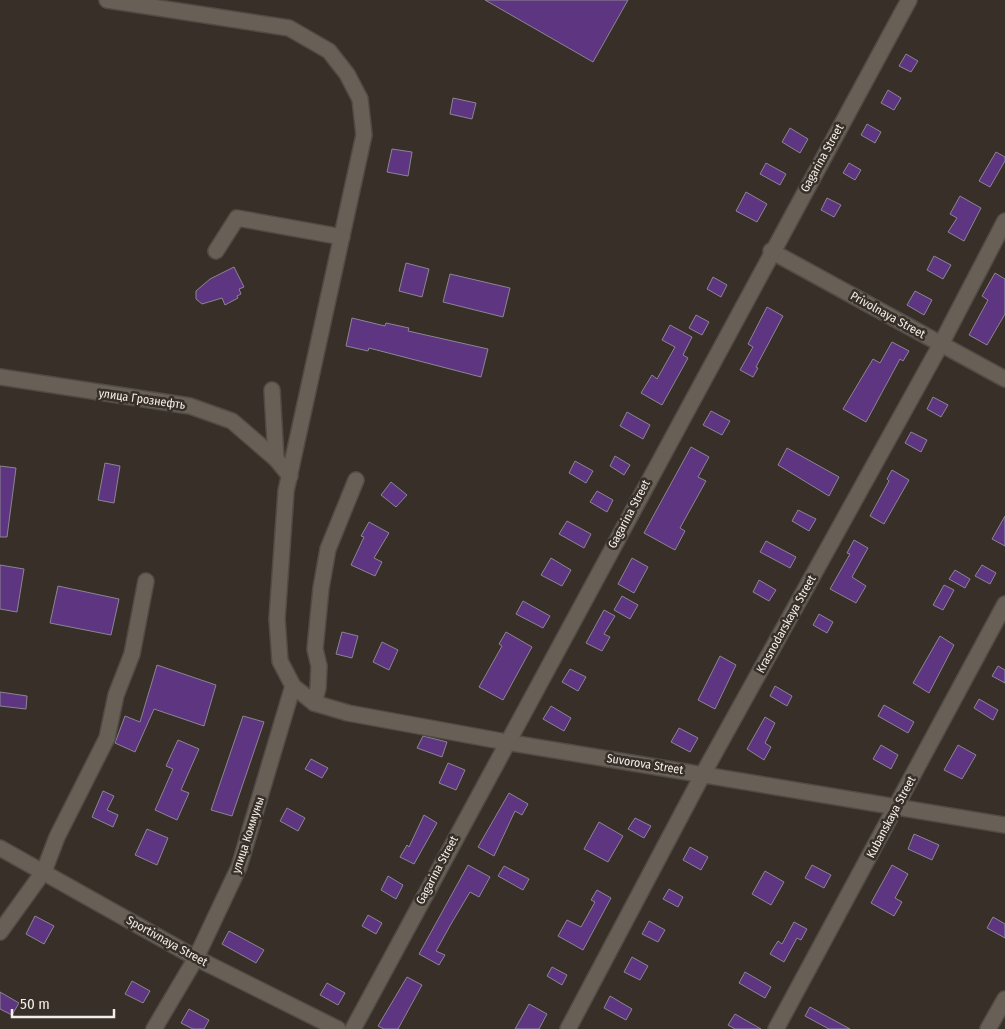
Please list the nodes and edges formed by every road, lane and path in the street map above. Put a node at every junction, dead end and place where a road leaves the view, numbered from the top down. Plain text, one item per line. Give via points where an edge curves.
1 (107, 0) edge
2 (909, 0) edge
3 (1005, 221) edge
4 (342, 237) junction
5 (216, 251) dead end
6 (771, 251) junction
7 (941, 344) junction
8 (0, 377) edge
9 (1005, 379) edge
10 (272, 390) dead end
11 (276, 459) junction
12 (290, 476) junction
13 (356, 480) dead end
14 (146, 581) dead end
15 (1005, 604) edge
16 (292, 686) junction
17 (314, 703) junction
18 (506, 742) junction
19 (703, 774) junction
20 (896, 807) junction
21 (1005, 825) edge
22 (0, 848) edge
23 (44, 871) junction
24 (0, 932) edge
25 (196, 958) junction
26 (1005, 999) edge
27 (154, 1029) edge
28 (338, 1029) edge
29 (353, 1029) edge
30 (568, 1029) edge
31 (776, 1029) edge
32 (988, 1029) edge

1 - 4 street via 289,28 329,51 347,74 360,99 364,135
2 - 6 street, Gagarina Street
3 - 7 street, Krasnodarskaya Street
4 - 5 street via 237,218
4 - 12 street
6 - 7 street, Privolnaya Street
6 - 18 street, Gagarina Street
7 - 9 street, Privolnaya Street
7 - 19 street, Krasnodarskaya Street
8 - 11 street, улица Грознефть via 190,406 232,421
10 - 11 street
11 - 12 street, улица Грознефть
12 - 16 street via 286,492 278,619 280,661
13 - 17 street via 328,550 315,649 319,666
14 - 23 street via 132,654 116,696 107,738 57,837
15 - 20 street, Kubanskaya Street
16 - 17 street, Suvorova Street
16 - 25 street, улица Коммуны via 239,867
17 - 18 street, Suvorova Street via 348,713
18 - 19 street, Suvorova Street
18 - 29 street, Gagarina Street
19 - 20 street, Suvorova Street
19 - 30 street, Krasnodarskaya Street
20 - 21 street, Suvorova Street
20 - 31 street, Kubanskaya Street
22 - 23 street, Sportivnaya Street
23 - 24 street
23 - 25 street, Sportivnaya Street
25 - 27 street, улица Коммуны
25 - 28 street, Sportivnaya Street
26 - 32 street

